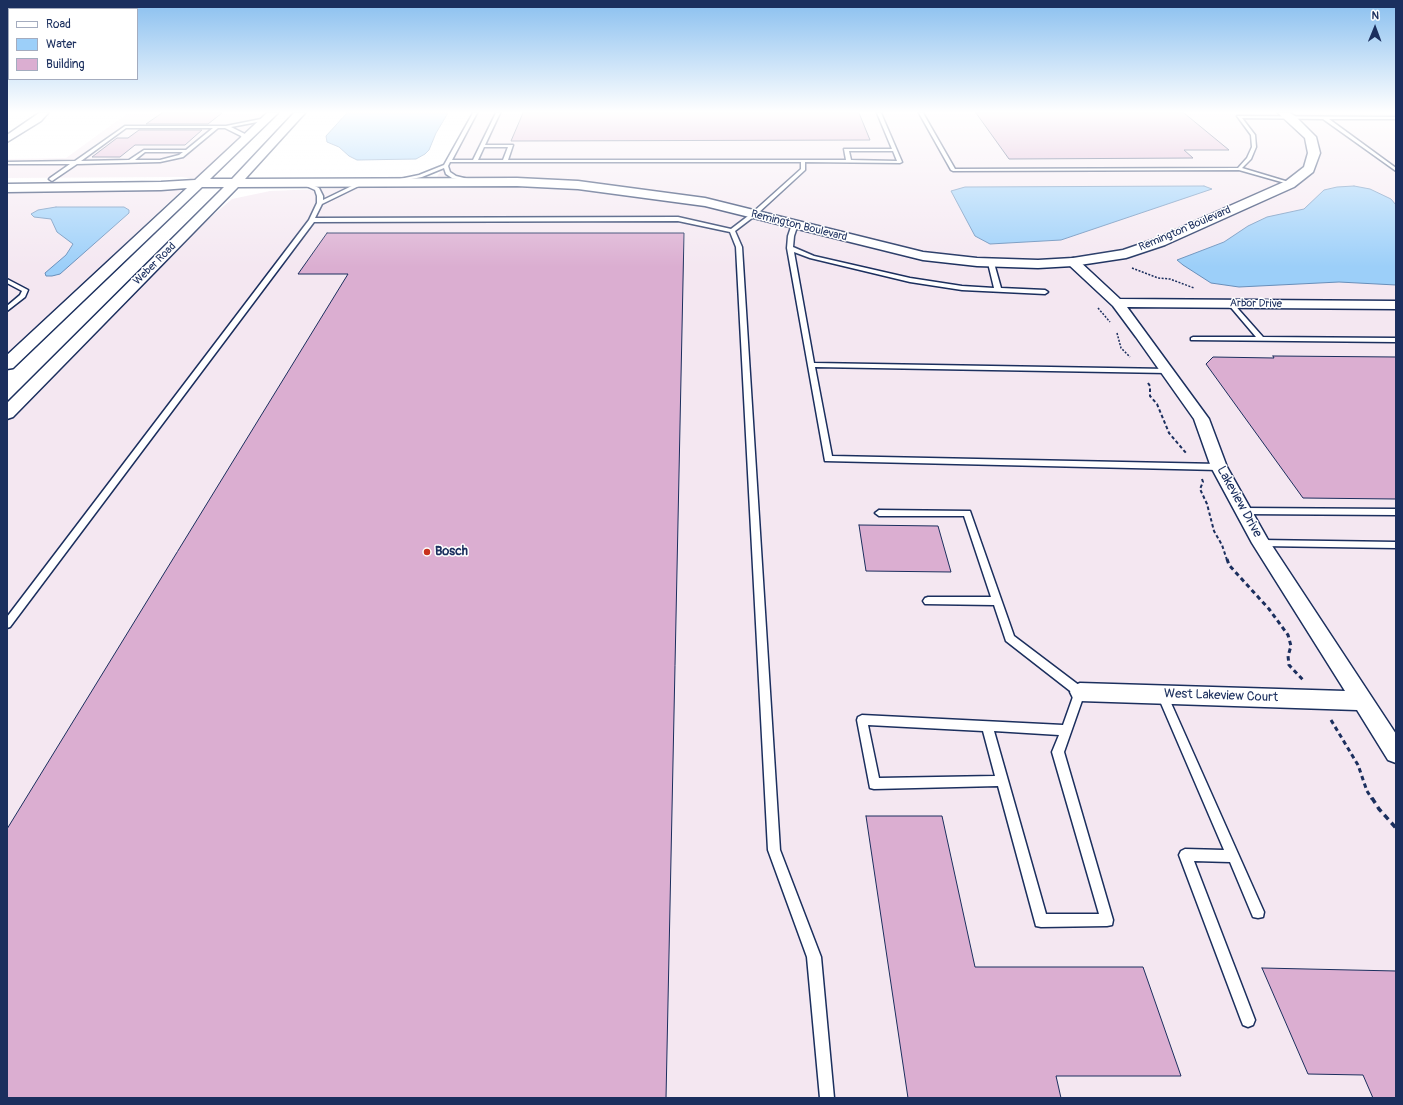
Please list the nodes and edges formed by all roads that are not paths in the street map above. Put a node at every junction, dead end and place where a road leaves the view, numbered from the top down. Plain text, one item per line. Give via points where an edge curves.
1 (74, 165) edge
2 (218, 165) edge
3 (252, 165) edge
4 (445, 165) edge
5 (448, 165) edge
6 (803, 165) edge
7 (950, 165) edge
8 (1243, 165) edge
9 (1310, 165) edge
10 (1238, 169) junction
11 (52, 179) junction
12 (7, 180) edge
13 (362, 182) junction
14 (387, 182) junction
15 (473, 182) junction
16 (199, 183) junction
17 (235, 183) junction
18 (304, 183) junction
19 (1290, 184) junction
20 (7, 188) edge
21 (320, 203) junction
22 (754, 214) junction
23 (312, 220) junction
24 (796, 224) junction
25 (732, 231) junction
26 (790, 248) junction
27 (1072, 262) junction
28 (991, 263) junction
29 (7, 282) edge
30 (998, 290) junction
31 (1045, 292) dead end
32 (1230, 303) junction
33 (1117, 304) junction
34 (1396, 306) edge
35 (7, 309) edge
36 (1260, 338) junction
37 (1193, 339) dead end
38 (1396, 340) edge
39 (7, 364) edge
40 (811, 365) junction
41 (1168, 371) junction
42 (7, 413) edge
43 (1219, 467) junction
44 (1243, 511) junction
45 (1396, 512) edge
46 (879, 513) dead end
47 (1261, 543) junction
48 (1396, 545) edge
49 (928, 601) dead end
50 (997, 601) junction
51 (7, 624) edge
52 (1080, 692) junction
53 (1162, 694) junction
54 (1362, 701) junction
55 (987, 726) junction
56 (1066, 730) junction
57 (1396, 753) edge
58 (1001, 781) junction
59 (1234, 856) junction
60 (1258, 912) dead end
61 (1248, 1020) dead end
62 (827, 1098) edge

1 - 11 lane
2 - 16 main road
3 - 17 main road, Weber Road
4 - 14 lane via 420,176
5 - 15 lane via 448,173
6 - 22 lane via 803,169
7 - 10 lane via 953,170
8 - 10 lane
9 - 19 main road, Remington Boulevard via 1309,169
10 - 19 lane
11 - 12 main road
11 - 16 main road via 171,178
13 - 14 main road, Remington Boulevard
13 - 18 main road, Remington Boulevard
13 - 21 lane
14 - 15 main road, Remington Boulevard
15 - 22 main road, Remington Boulevard via 612,188 692,200
16 - 17 main road, Remington Boulevard
16 - 20 main road via 161,186
16 - 39 main road
17 - 18 main road, Remington Boulevard
17 - 42 main road, Weber Road
18 - 21 lane via 316,189
19 - 27 main road, Remington Boulevard via 1160,242 1126,254
21 - 23 lane
22 - 24 main road, Remington Boulevard
22 - 25 lane
23 - 25 lane via 678,218
23 - 51 lane
24 - 26 lane
24 - 28 main road, Remington Boulevard via 903,252 949,260
25 - 62 lane via 739,247 774,850 814,957
26 - 30 lane via 812,257 910,280 962,288
26 - 40 lane
27 - 28 main road, Remington Boulevard
27 - 33 street, Lakeview Drive
28 - 30 lane
29 - 35 lane via 25,290 23,296
30 - 31 lane
32 - 33 street, Arbor Drive
32 - 34 street, Arbor Drive
32 - 36 lane
33 - 41 street, Lakeview Drive
36 - 37 lane
36 - 38 lane
40 - 41 lane
40 - 43 lane via 828,459
41 - 43 street, Lakeview Drive via 1201,419
43 - 44 street, Lakeview Drive
44 - 45 lane
44 - 47 street, Lakeview Drive
46 - 50 lane via 966,513
47 - 48 lane
47 - 54 street, Lakeview Drive
49 - 50 lane
50 - 52 lane via 1010,638
52 - 53 street, West Lakeview Court
52 - 56 lane
53 - 54 street, West Lakeview Court
53 - 59 lane
54 - 57 street, Lakeview Drive
55 - 56 lane
55 - 58 lane
55 - 58 lane via 862,720 874,784
56 - 58 lane via 1058,752 1107,920 1041,920
59 - 60 lane
59 - 61 lane via 1185,855

